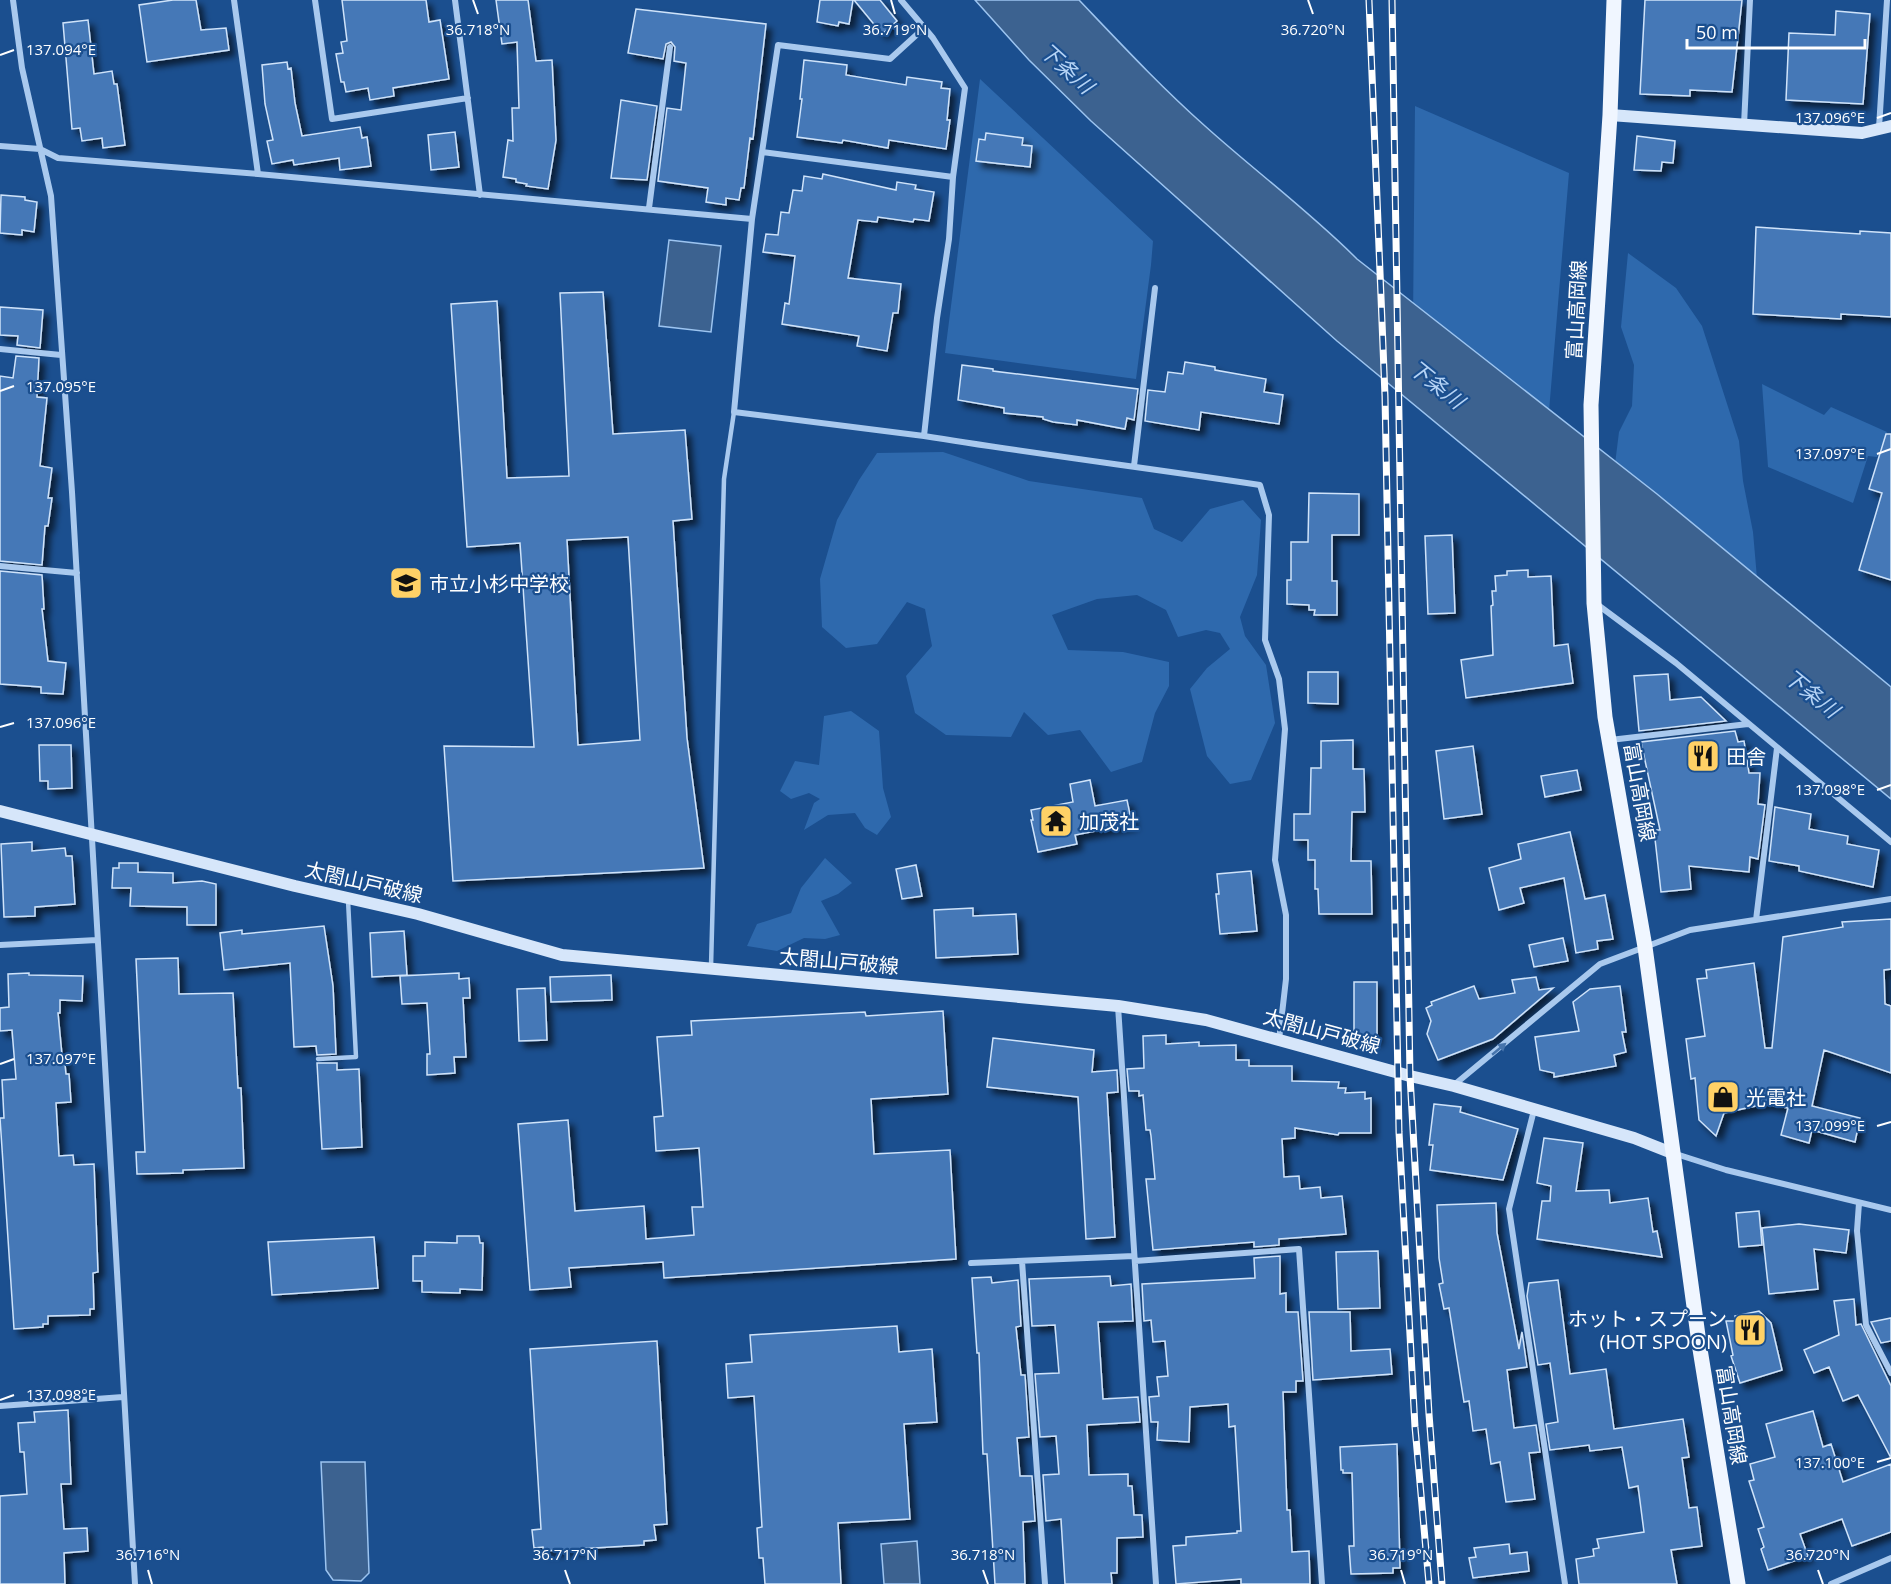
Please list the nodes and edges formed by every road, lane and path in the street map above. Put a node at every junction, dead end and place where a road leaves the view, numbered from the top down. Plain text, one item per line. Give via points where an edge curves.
1 (13, 0) edge
2 (234, 0) edge
3 (315, 0) edge
4 (455, 0) edge
5 (901, 0) edge
6 (1614, 0) edge
7 (1750, 0) edge
8 (1887, 0) edge
9 (924, 28) junction
10 (670, 47) dead end
11 (468, 98) junction
12 (1610, 115) junction
13 (1744, 125) junction
14 (1885, 128) edge
15 (0, 146) edge
16 (40, 149) junction
17 (762, 152) junction
18 (258, 174) junction
19 (953, 177) junction
20 (480, 195) junction
21 (649, 208) junction
22 (752, 219) junction
23 (1155, 288) dead end
24 (0, 349) edge
25 (61, 355) junction
26 (734, 412) junction
27 (924, 436) junction
28 (1134, 466) junction
29 (0, 566) edge
30 (76, 573) junction
31 (1594, 603) junction
32 (1748, 724) junction
33 (1610, 740) junction
34 (1777, 748) junction
35 (0, 811) edge
36 (91, 834) junction
37 (1891, 842) edge
38 (347, 898) junction
39 (1891, 899) edge
40 (1756, 920) junction
41 (97, 940) junction
42 (0, 945) edge
43 (1645, 947) junction
44 (711, 969) junction
45 (1118, 1006) junction
46 (1279, 1040) junction
47 (318, 1059) dead end
48 (1454, 1086) junction
49 (1534, 1109) junction
50 (1672, 1153) junction
51 (1859, 1203) junction
52 (1891, 1210) edge
53 (1134, 1258) junction
54 (1022, 1261) junction
55 (971, 1263) dead end
56 (1891, 1373) edge
57 (123, 1397) junction
58 (0, 1406) edge
59 (1891, 1558) edge
60 (135, 1584) edge
61 (1045, 1584) edge
62 (1156, 1584) edge
63 (1322, 1584) edge
64 (1565, 1584) edge
65 (1738, 1584) edge
66 (1831, 1584) edge

1 - 16 street via 22,68
2 - 18 street
3 - 11 street via 332,119
4 - 11 street
5 - 9 street
6 - 12 main road, 富山高岡線
7 - 13 street
8 - 14 street
9 - 17 street via 890,59 778,45
9 - 19 street via 965,88
10 - 21 street
11 - 20 street
12 - 13 main road
12 - 31 main road, 富山高岡線 via 1591,430
13 - 14 main road via 1862,133
15 - 16 street
16 - 18 street via 58,158
16 - 25 street via 51,196
17 - 19 street
17 - 22 street
18 - 20 street
19 - 27 street via 949,240
20 - 21 street
21 - 22 street
22 - 26 street
23 - 28 street
24 - 25 street
25 - 30 street
26 - 27 street
26 - 44 lane via 724,479
27 - 28 street
28 - 46 street via 1260,485 1269,515 1265,640 1279,679 1285,729 1275,860 1286,915 1286,979
29 - 30 street
30 - 36 street
31 - 32 street via 1676,663
31 - 33 main road, 富山高岡線
32 - 33 street
32 - 34 street
33 - 43 main road, 富山高岡線
34 - 37 street
34 - 40 street
35 - 36 main road, 太閤山戸破線
36 - 38 main road, 太閤山戸破線
36 - 41 street
38 - 44 main road, 太閤山戸破線 via 562,955
38 - 47 lane via 356,1057
39 - 40 street
40 - 43 street via 1690,930
41 - 42 street
41 - 57 street
48 -> 43 street via 1600,964
43 - 50 main road, 富山高岡線
44 - 45 main road, 太閤山戸破線
45 - 46 main road, 太閤山戸破線 via 1206,1020
45 - 53 street
46 - 48 main road, 太閤山戸破線
48 - 49 main road, 太閤山戸破線
49 - 50 main road, 太閤山戸破線
49 - 64 street via 1509,1209
50 - 51 street
50 - 65 main road, 富山高岡線
51 - 52 street
51 - 56 street via 1857,1231 1866,1325
53 - 54 street
53 - 62 street
53 - 63 street via 1299,1249
54 - 55 street
54 - 61 street
57 - 58 street
57 - 60 street
59 - 66 street

